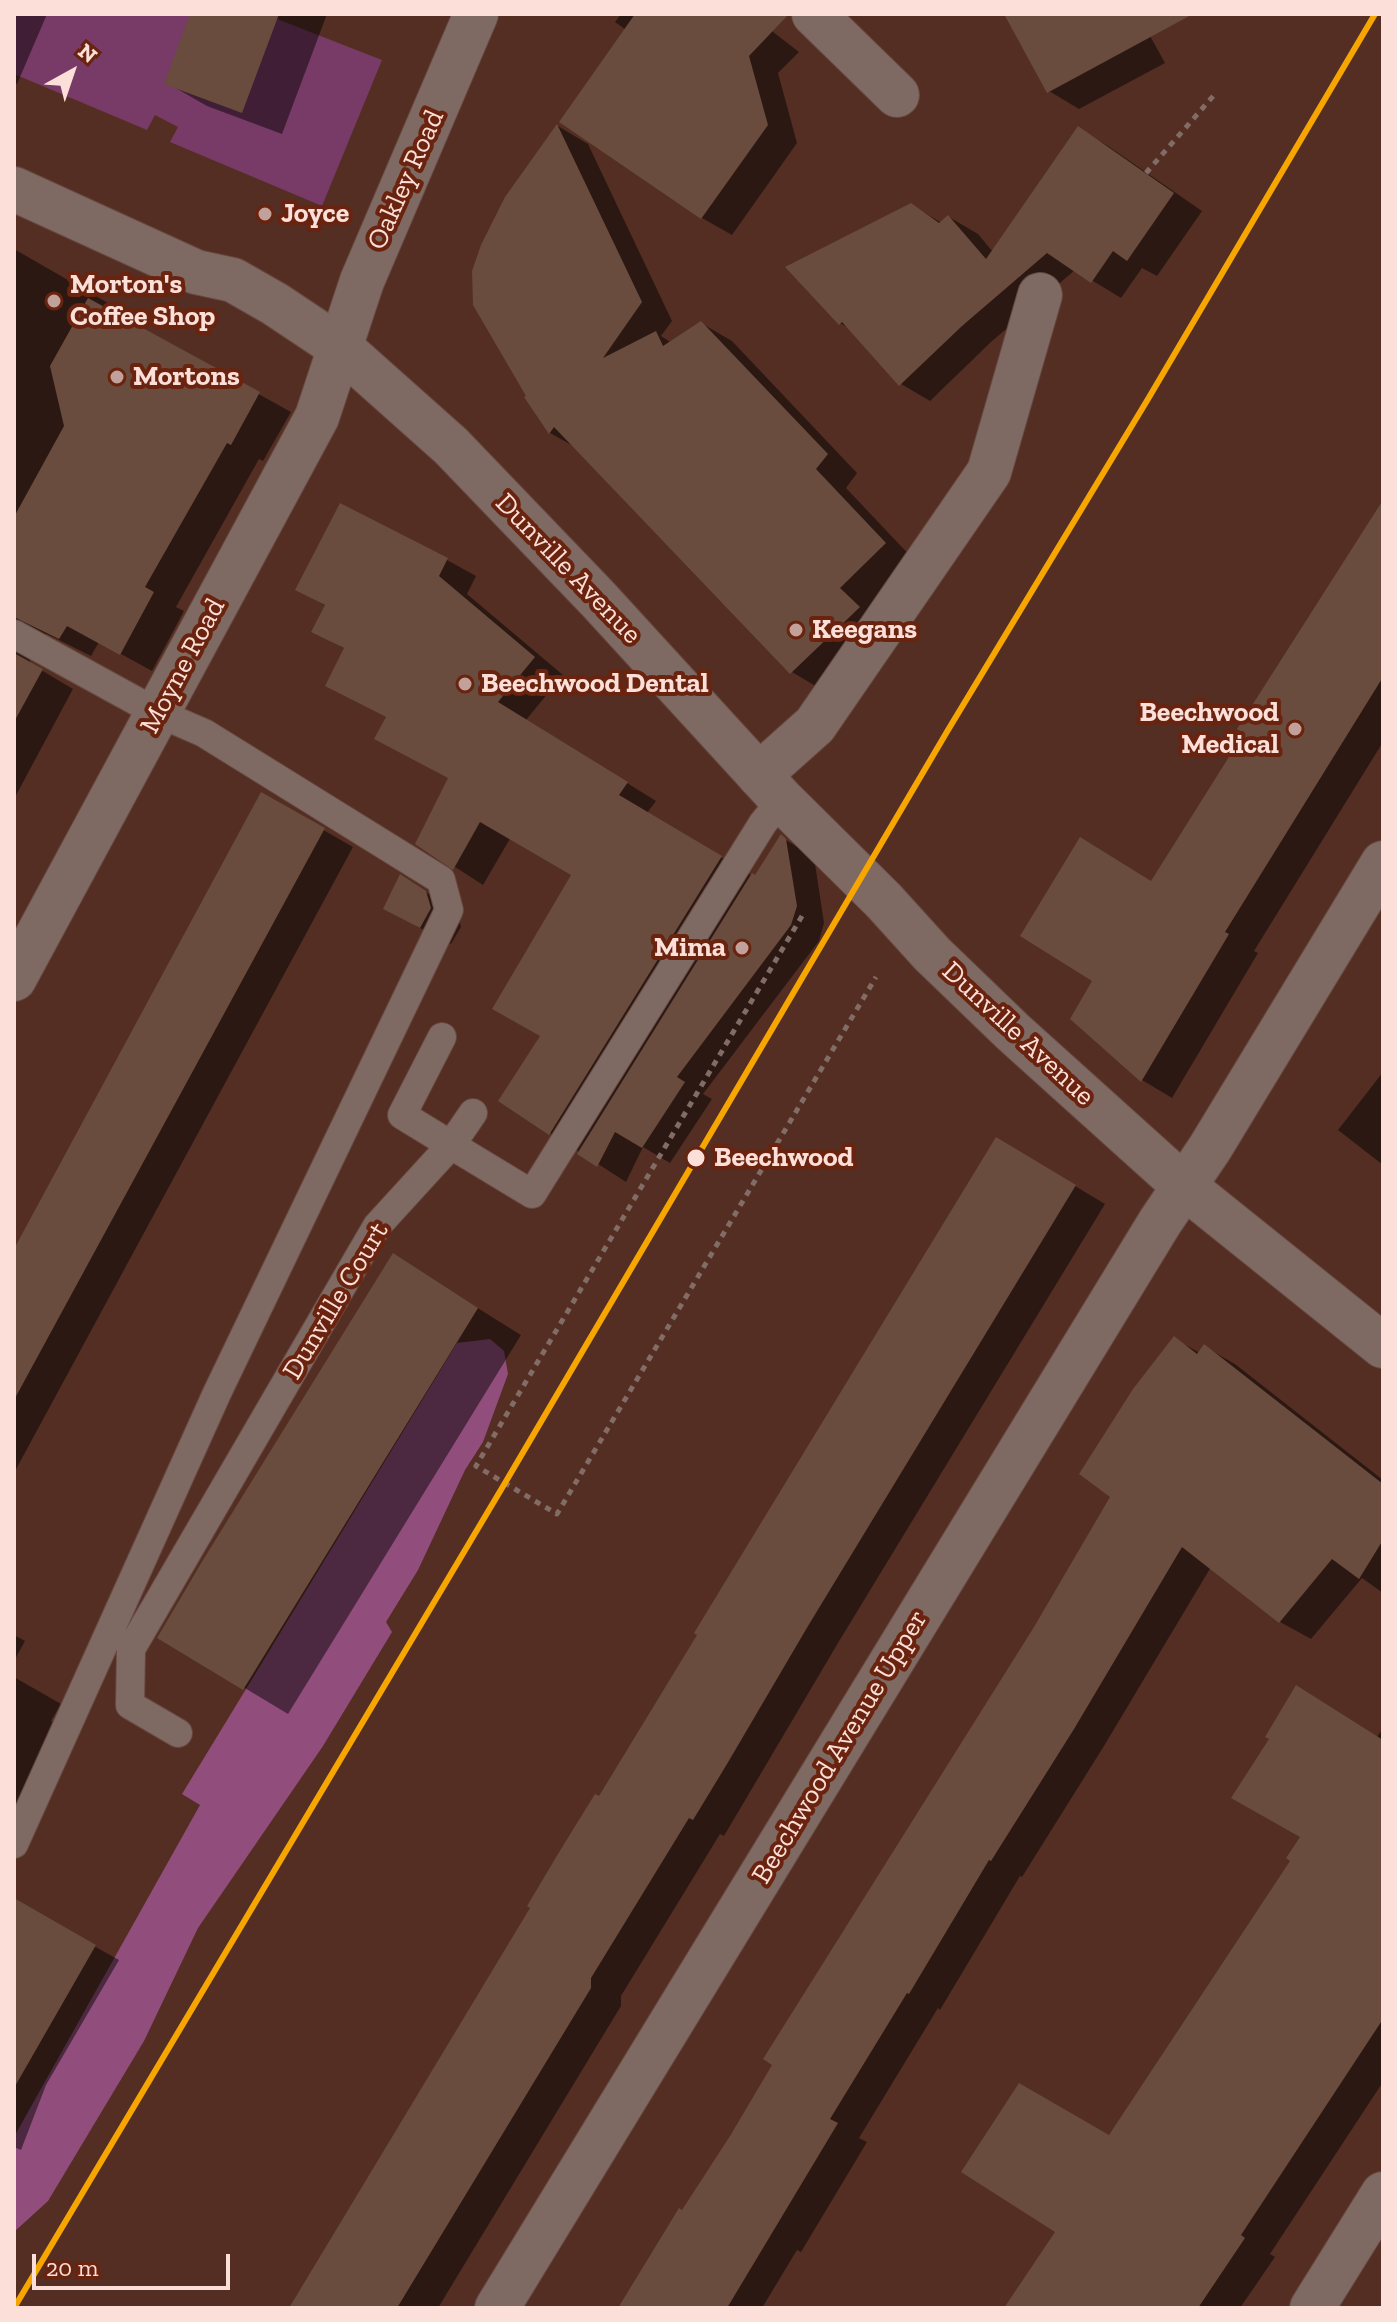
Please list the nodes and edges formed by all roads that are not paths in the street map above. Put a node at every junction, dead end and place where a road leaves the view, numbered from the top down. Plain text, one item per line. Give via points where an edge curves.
1 (476, 14) edge
2 (814, 14) edge
3 (897, 95) dead end
4 (14, 189) edge
5 (1040, 295) dead end
6 (341, 348) junction
7 (14, 634) edge
8 (158, 713) junction
9 (771, 787) junction
10 (1383, 863) edge
11 (14, 979) edge
12 (442, 1037) dead end
13 (473, 1113) dead end
14 (451, 1145) junction
15 (1185, 1187) junction
16 (1383, 1346) edge
17 (178, 1733) dead end
18 (14, 1844) edge
19 (1383, 2194) edge
20 (497, 2308) edge
21 (1312, 2308) edge

1 - 6 street, Oakley Road via 362,281
2 - 3 street
4 - 6 street, Dunville Avenue via 196,272 233,280
5 - 9 street via 989,472
6 - 8 street, Moyne Road via 317,417
6 - 9 street, Dunville Avenue via 451,446
7 - 8 lane
8 - 11 street, Moyne Road
8 - 18 lane via 204,733 441,880 449,910 217,1393
9 - 14 lane via 755,836 532,1194
9 - 15 street, Dunville Avenue via 932,954
10 - 15 street, Beechwood Avenue Upper
12 - 14 lane via 402,1115
13 - 14 lane
14 - 17 lane, Dunville Court via 377,1226 131,1649 130,1705
15 - 16 street, Dunville Avenue
15 - 20 street, Beechwood Avenue Upper
19 - 21 street

